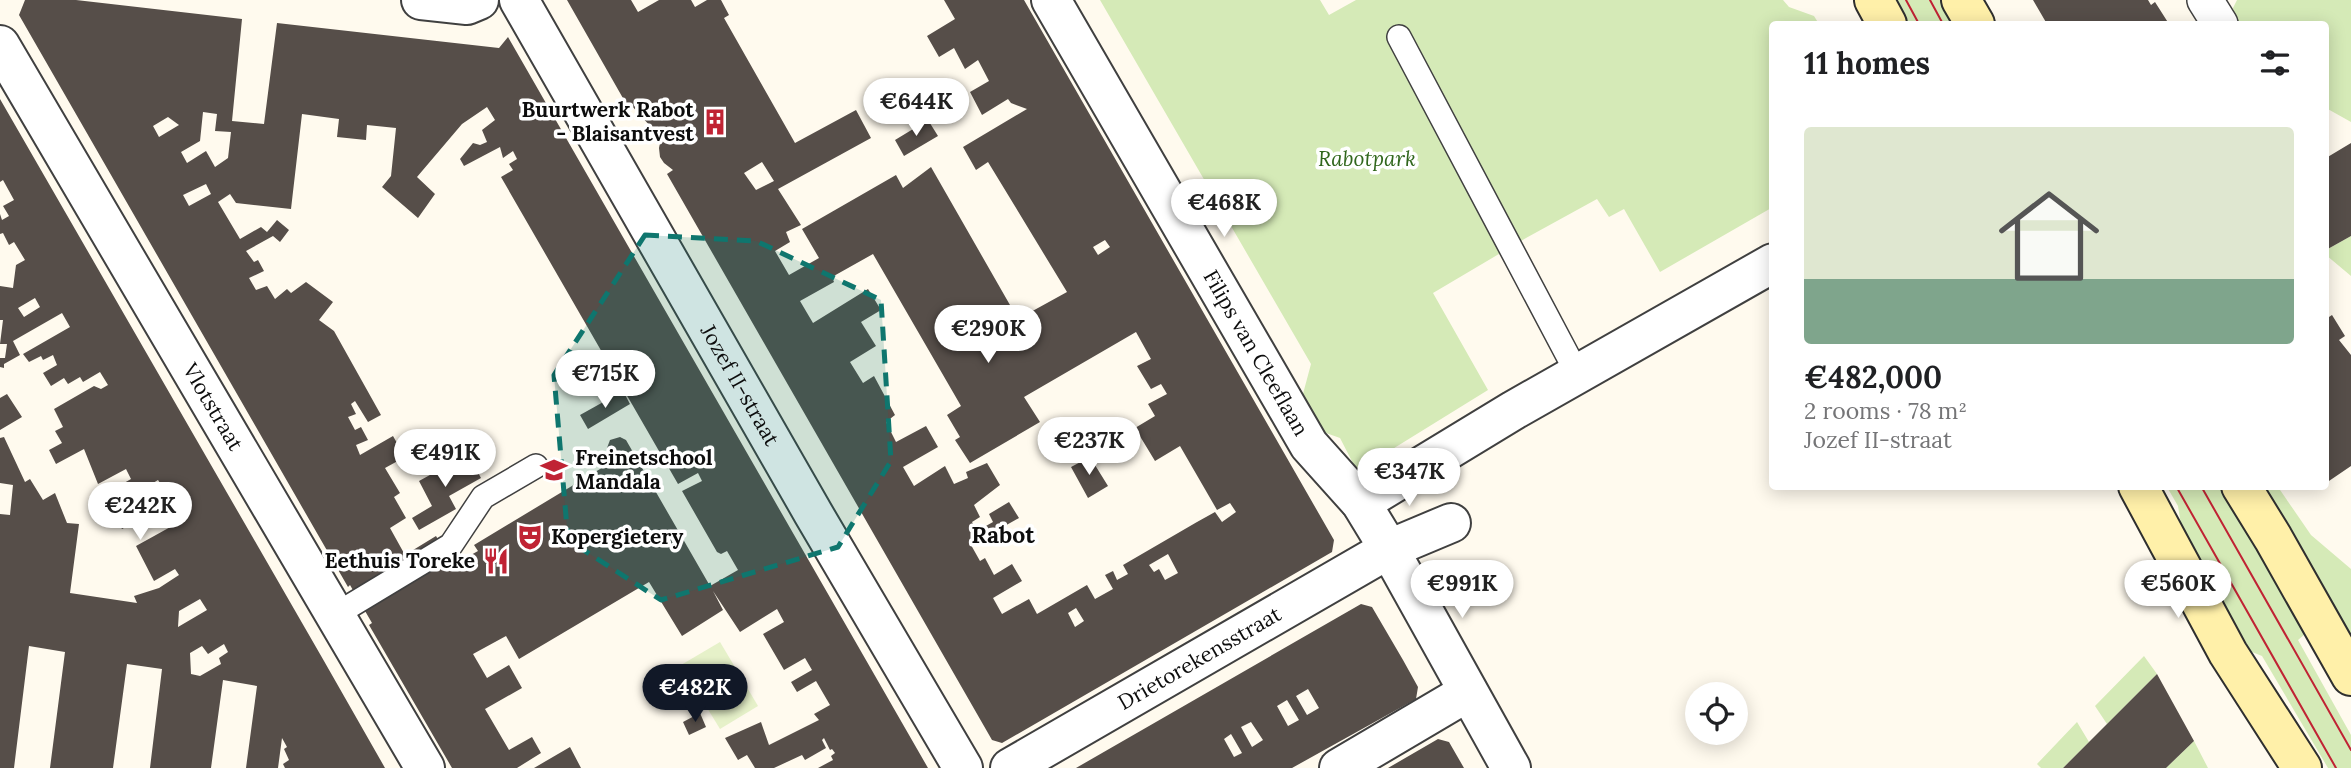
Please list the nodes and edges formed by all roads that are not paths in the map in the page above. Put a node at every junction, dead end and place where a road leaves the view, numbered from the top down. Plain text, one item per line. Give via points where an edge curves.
1 (421, 0) edge
2 (480, 0) edge
3 (519, 0) edge
4 (1051, 0) edge
5 (1874, 0) edge
6 (1961, 0) edge
7 (2205, 0) edge
8 (1885, 21) edge
9 (1973, 21) edge
10 (2218, 21) edge
11 (1399, 37) dead end
12 (0, 45) edge
13 (1769, 265) edge
14 (1578, 375) junction
15 (536, 466) dead end
16 (2140, 490) edge
17 (2243, 490) edge
18 (1361, 503) junction
19 (1451, 523) dead end
20 (1390, 549) junction
21 (335, 615) junction
22 (2350, 674) edge
23 (1468, 692) junction
24 (2295, 755) edge
25 (425, 768) edge
26 (964, 768) edge
27 (1010, 768) edge
28 (1339, 768) edge
29 (1511, 768) edge

1 - 2 street via 467,5
3 - 26 street, Jozef II-straat
4 - 18 street, Filips van Cleeflaan via 1309,445
5 - 8 main road
6 - 9 main road
7 - 10 street
11 - 14 lane
12 - 21 street, Vlotstraat
13 - 14 street
14 - 18 street
15 - 21 lane via 483,497 451,545
16 - 24 main road via 2228,653
17 - 22 main road
18 - 20 street, Filips van Cleeflaan
19 - 20 street
20 - 23 street, Filips van Cleeflaan
20 - 27 street, Drietorekensstraat
21 - 25 street, Vlotstraat
23 - 28 street
23 - 29 street, Filips van Cleeflaan

